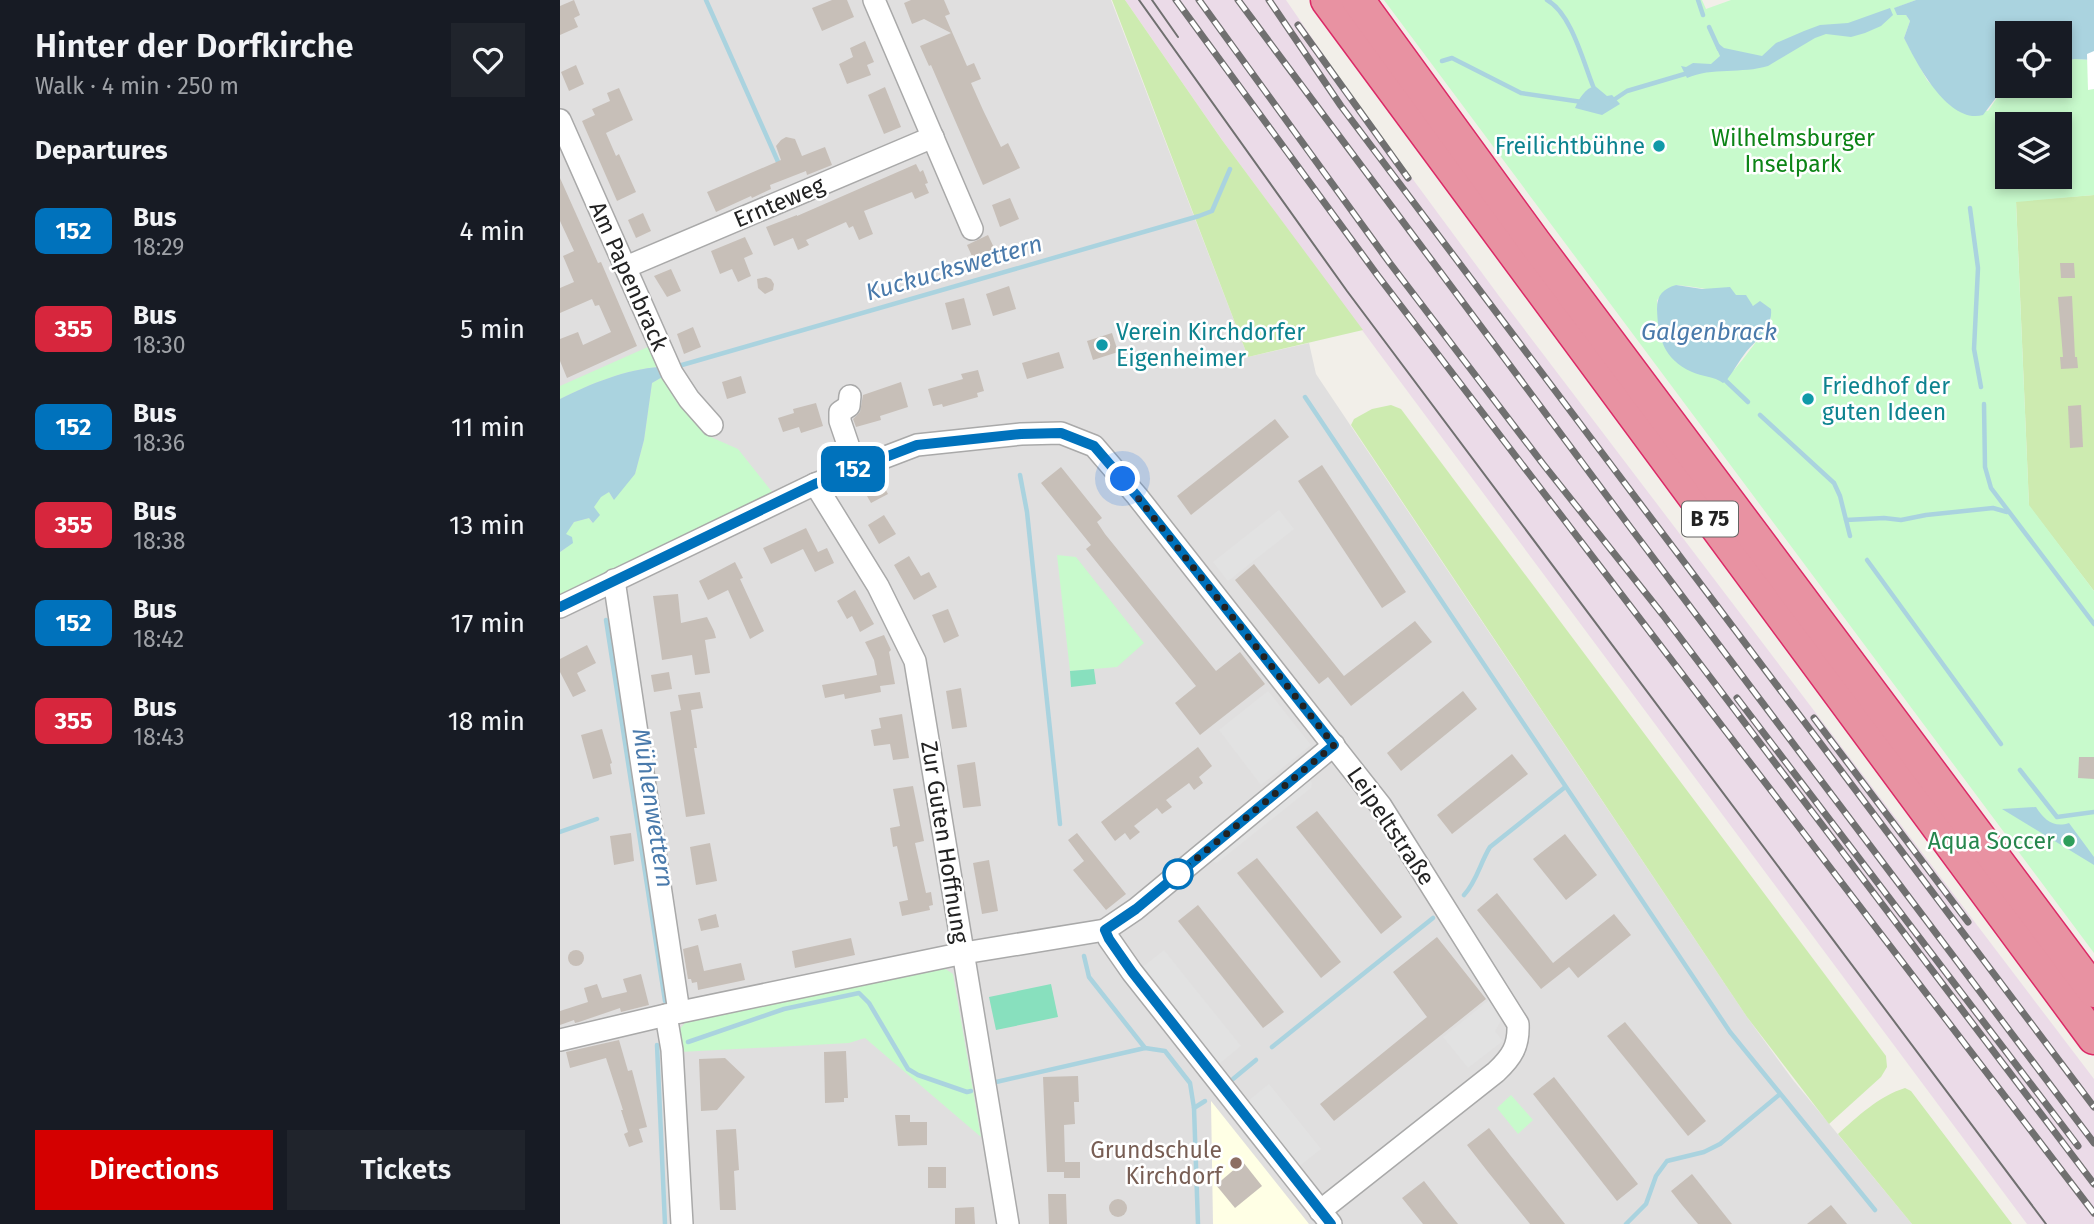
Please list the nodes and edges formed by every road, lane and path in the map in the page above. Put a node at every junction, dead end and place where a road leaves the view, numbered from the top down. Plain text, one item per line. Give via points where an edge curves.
1 (874, 0) edge
2 (1327, 0) edge
3 (1358, 0) edge
4 (560, 120) edge
5 (933, 137) junction
6 (972, 229) dead end
7 (626, 267) junction
8 (850, 396) dead end
9 (712, 425) dead end
10 (856, 468) junction
11 (815, 484) junction
12 (614, 580) junction
13 (560, 607) edge
14 (1334, 745) junction
15 (1105, 930) junction
16 (964, 953) junction
17 (2094, 991) edge
18 (673, 1014) junction
19 (2094, 1038) edge
20 (560, 1040) edge
21 (1325, 1217) edge
22 (682, 1224) edge
23 (1007, 1224) edge

1 - 5 street
2 - 19 highway, B 75
3 - 17 highway, B 75
4 - 7 street, Am Papenbrack
5 - 6 street
5 - 7 street, Ernteweg
7 - 9 street, Am Papenbrack via 670,369
8 - 10 street via 840,421
10 - 11 street, Leipeltstraße
10 - 14 street, Leipeltstraße via 917,445 1021,434 1061,433 1094,446
11 - 12 street, Leipeltstraße
11 - 16 street, Zur Guten Hoffnung via 878,586 915,661
12 - 13 street, Leipeltstraße
12 - 18 street
14 - 15 street
14 - 21 street, Leipeltstraße via 1381,806 1510,1009 1518,1024 1518,1041 1511,1058 1496,1072
15 - 16 street
15 - 21 street via 1132,972
16 - 18 street
16 - 23 street, Zur Guten Hoffnung
18 - 20 street
18 - 22 street

